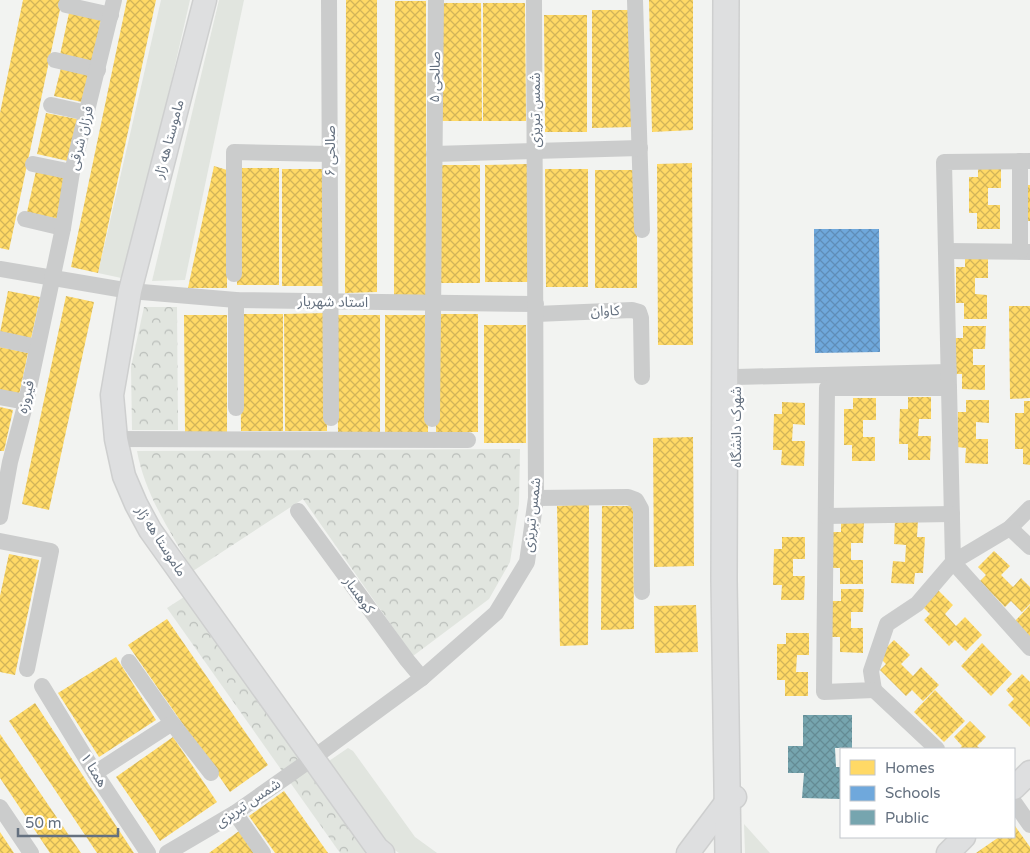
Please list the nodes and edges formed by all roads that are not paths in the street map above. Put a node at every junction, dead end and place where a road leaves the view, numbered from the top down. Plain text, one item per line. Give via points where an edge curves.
1 (205, 0) edge
2 (329, 0) edge
3 (436, 0) edge
4 (534, 0) edge
5 (635, 0) edge
6 (726, 0) edge
7 (738, 0) edge
8 (66, 5) dead end
9 (113, 8) edge
10 (55, 60) dead end
11 (98, 70) junction
12 (50, 105) dead end
13 (87, 113) junction
14 (640, 148) junction
15 (535, 152) junction
16 (331, 154) junction
17 (434, 154) junction
18 (1025, 161) edge
19 (33, 164) dead end
20 (72, 172) junction
21 (25, 220) dead end
22 (63, 228) junction
23 (642, 230) dead end
24 (946, 251) junction
25 (1025, 252) edge
26 (0, 269) edge
27 (234, 274) dead end
28 (52, 277) junction
29 (130, 291) junction
30 (236, 300) junction
31 (330, 302) junction
32 (433, 303) junction
33 (536, 309) junction
34 (0, 339) edge
35 (37, 347) junction
36 (642, 377) dead end
37 (736, 377) junction
38 (949, 380) junction
39 (0, 397) edge
40 (26, 402) junction
41 (236, 408) dead end
42 (331, 418) dead end
43 (432, 419) dead end
44 (116, 439) junction
45 (468, 440) dead end
46 (5, 461) edge
47 (536, 498) junction
48 (1030, 508) edge
49 (298, 511) dead end
50 (952, 514) junction
51 (826, 516) junction
52 (0, 517) edge
53 (1010, 528) junction
54 (0, 541) edge
55 (1030, 547) edge
56 (953, 562) junction
57 (642, 592) dead end
58 (1030, 648) edge
59 (129, 662) dead end
60 (27, 669) dead end
61 (422, 678) junction
62 (42, 686) dead end
63 (874, 690) junction
64 (172, 723) junction
65 (936, 748) edge
66 (313, 758) junction
67 (1030, 772) edge
68 (95, 773) junction
69 (211, 773) dead end
70 (1015, 787) edge
71 (731, 799) junction
72 (1015, 803) edge
73 (0, 807) edge
74 (235, 813) junction
75 (1030, 825) edge
76 (963, 838) edge
77 (31, 853) edge
78 (148, 853) edge
79 (167, 853) edge
80 (263, 853) edge
81 (382, 853) edge
82 (688, 853) edge
83 (728, 853) edge
84 (738, 853) edge
85 (948, 853) edge

1 - 29 main road, ماموستا هه ژار
2 - 16 street, صالحی ۶
3 - 17 street, صالحی ۵
4 - 15 street, شمس تبریزی
5 - 14 street
6 - 71 main road via 724,580
7 - 37 main road, شهرک دانشگاه
8 - 9 street
9 - 11 street, فرزان شرقی
10 - 11 street
11 - 13 street, فرزان شرقی
12 - 13 street
13 - 20 street, فرزان شرقی
14 - 15 street
14 - 23 street
15 - 17 street
15 - 33 street, شمس تبریزی
16 - 27 street via 234,152
16 - 31 street, صالحی ۶
17 - 32 street, صالحی ۵
18 - 24 street via 944,162
18 - 25 street
19 - 20 street
20 - 22 street, فرزان شرقی
21 - 22 street
22 - 28 street, فرزان شرقی
24 - 25 street
24 - 38 street
26 - 28 street, استاد شهریار
28 - 29 street, استاد شهریار
28 - 35 street, فیروزه
29 - 30 street, استاد شهریار
29 - 44 main road, ماموستا هه ژار via 112,395
30 - 31 street, استاد شهریار
30 - 41 street
31 - 32 street, استاد شهریار
31 - 42 street, صالحی ۶
32 - 33 street, استاد شهریار
32 - 43 street, صالحی ۵
33 - 36 street, کاوان via 639,312
33 - 47 street, شمس تبریزی
34 - 35 street
35 - 40 street, فیروزه
37 - 38 street
37 - 71 main road, شهرک دانشگاه
38 - 50 street
38 - 51 street via 827,388
39 - 40 street
40 - 46 street, فیروزه
44 - 45 street
44 - 66 main road, ماموستا هه ژار via 124,476 150,530
46 - 52 street, فیروزه
47 - 57 street via 628,497 636,500 641,509
47 - 61 street, شمس تبریزی via 527,562 496,613
48 - 53 street
49 - 61 street, کوهسار
50 - 51 street
50 - 56 street
51 - 63 street via 824,692
53 - 55 street
53 - 56 street
54 - 60 street via 51,551
56 - 58 street
56 - 63 street via 917,604 887,624 871,671
59 - 64 street
61 - 66 street, شمس تبریزی
62 - 68 street, همتا ۱
63 - 65 street
64 - 68 street
64 - 69 street
66 - 74 street, شمس تبریزی
66 - 81 main road, ماموستا هه ژار
67 - 70 main road
68 - 78 street, همتا ۱
71 - 82 main road
71 - 83 main road
71 - 84 main road, شهرک دانشگاه
72 - 75 street
73 - 77 street
74 - 79 street, شمس تبریزی
74 - 80 street
76 - 85 main road

